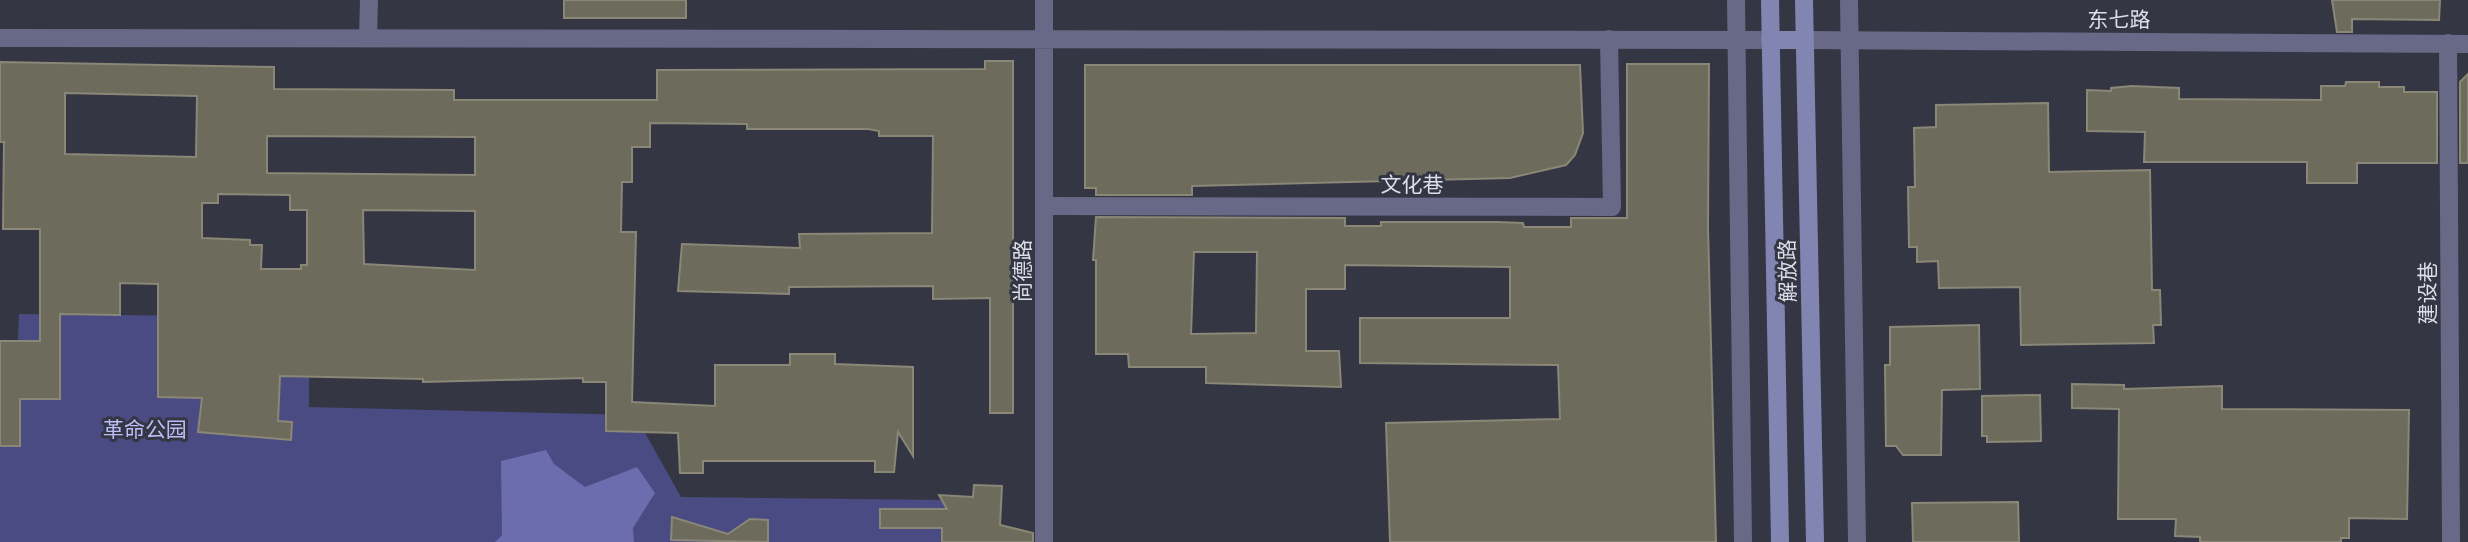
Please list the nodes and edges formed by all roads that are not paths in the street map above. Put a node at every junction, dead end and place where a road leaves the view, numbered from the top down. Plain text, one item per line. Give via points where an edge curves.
1 (369, 0) edge
2 (1044, 0) edge
3 (1736, 0) edge
4 (1770, 0) edge
5 (1804, 0) edge
6 (1849, 0) edge
7 (0, 38) edge
8 (368, 38) junction
9 (1045, 40) junction
10 (1609, 40) junction
11 (1770, 40) junction
12 (1805, 40) junction
13 (1849, 40) junction
14 (1736, 41) junction
15 (2448, 43) junction
16 (2468, 44) edge
17 (1045, 206) junction
18 (1044, 542) edge
19 (1742, 542) edge
20 (1780, 542) edge
21 (1815, 542) edge
22 (1857, 542) edge
23 (2451, 542) edge

1 - 8 street
2 - 9 street, 尚德路
3 - 14 street
4 - 11 main road, 解放路
5 - 12 main road, 解放路
6 - 13 street
7 - 8 street
8 - 9 street
9 - 10 street
9 - 17 street, 尚德路
10 - 14 street
10 - 17 street, 文化巷 via 1612,206
11 - 12 main road, 东七路
11 - 14 street
11 - 20 main road, 解放路
12 - 13 street, 东七路
12 - 21 main road, 解放路
13 - 15 street, 东七路
13 - 22 street
14 - 19 street
15 - 16 street, 东七路
15 - 23 street, 建设巷
17 - 18 street, 尚德路

